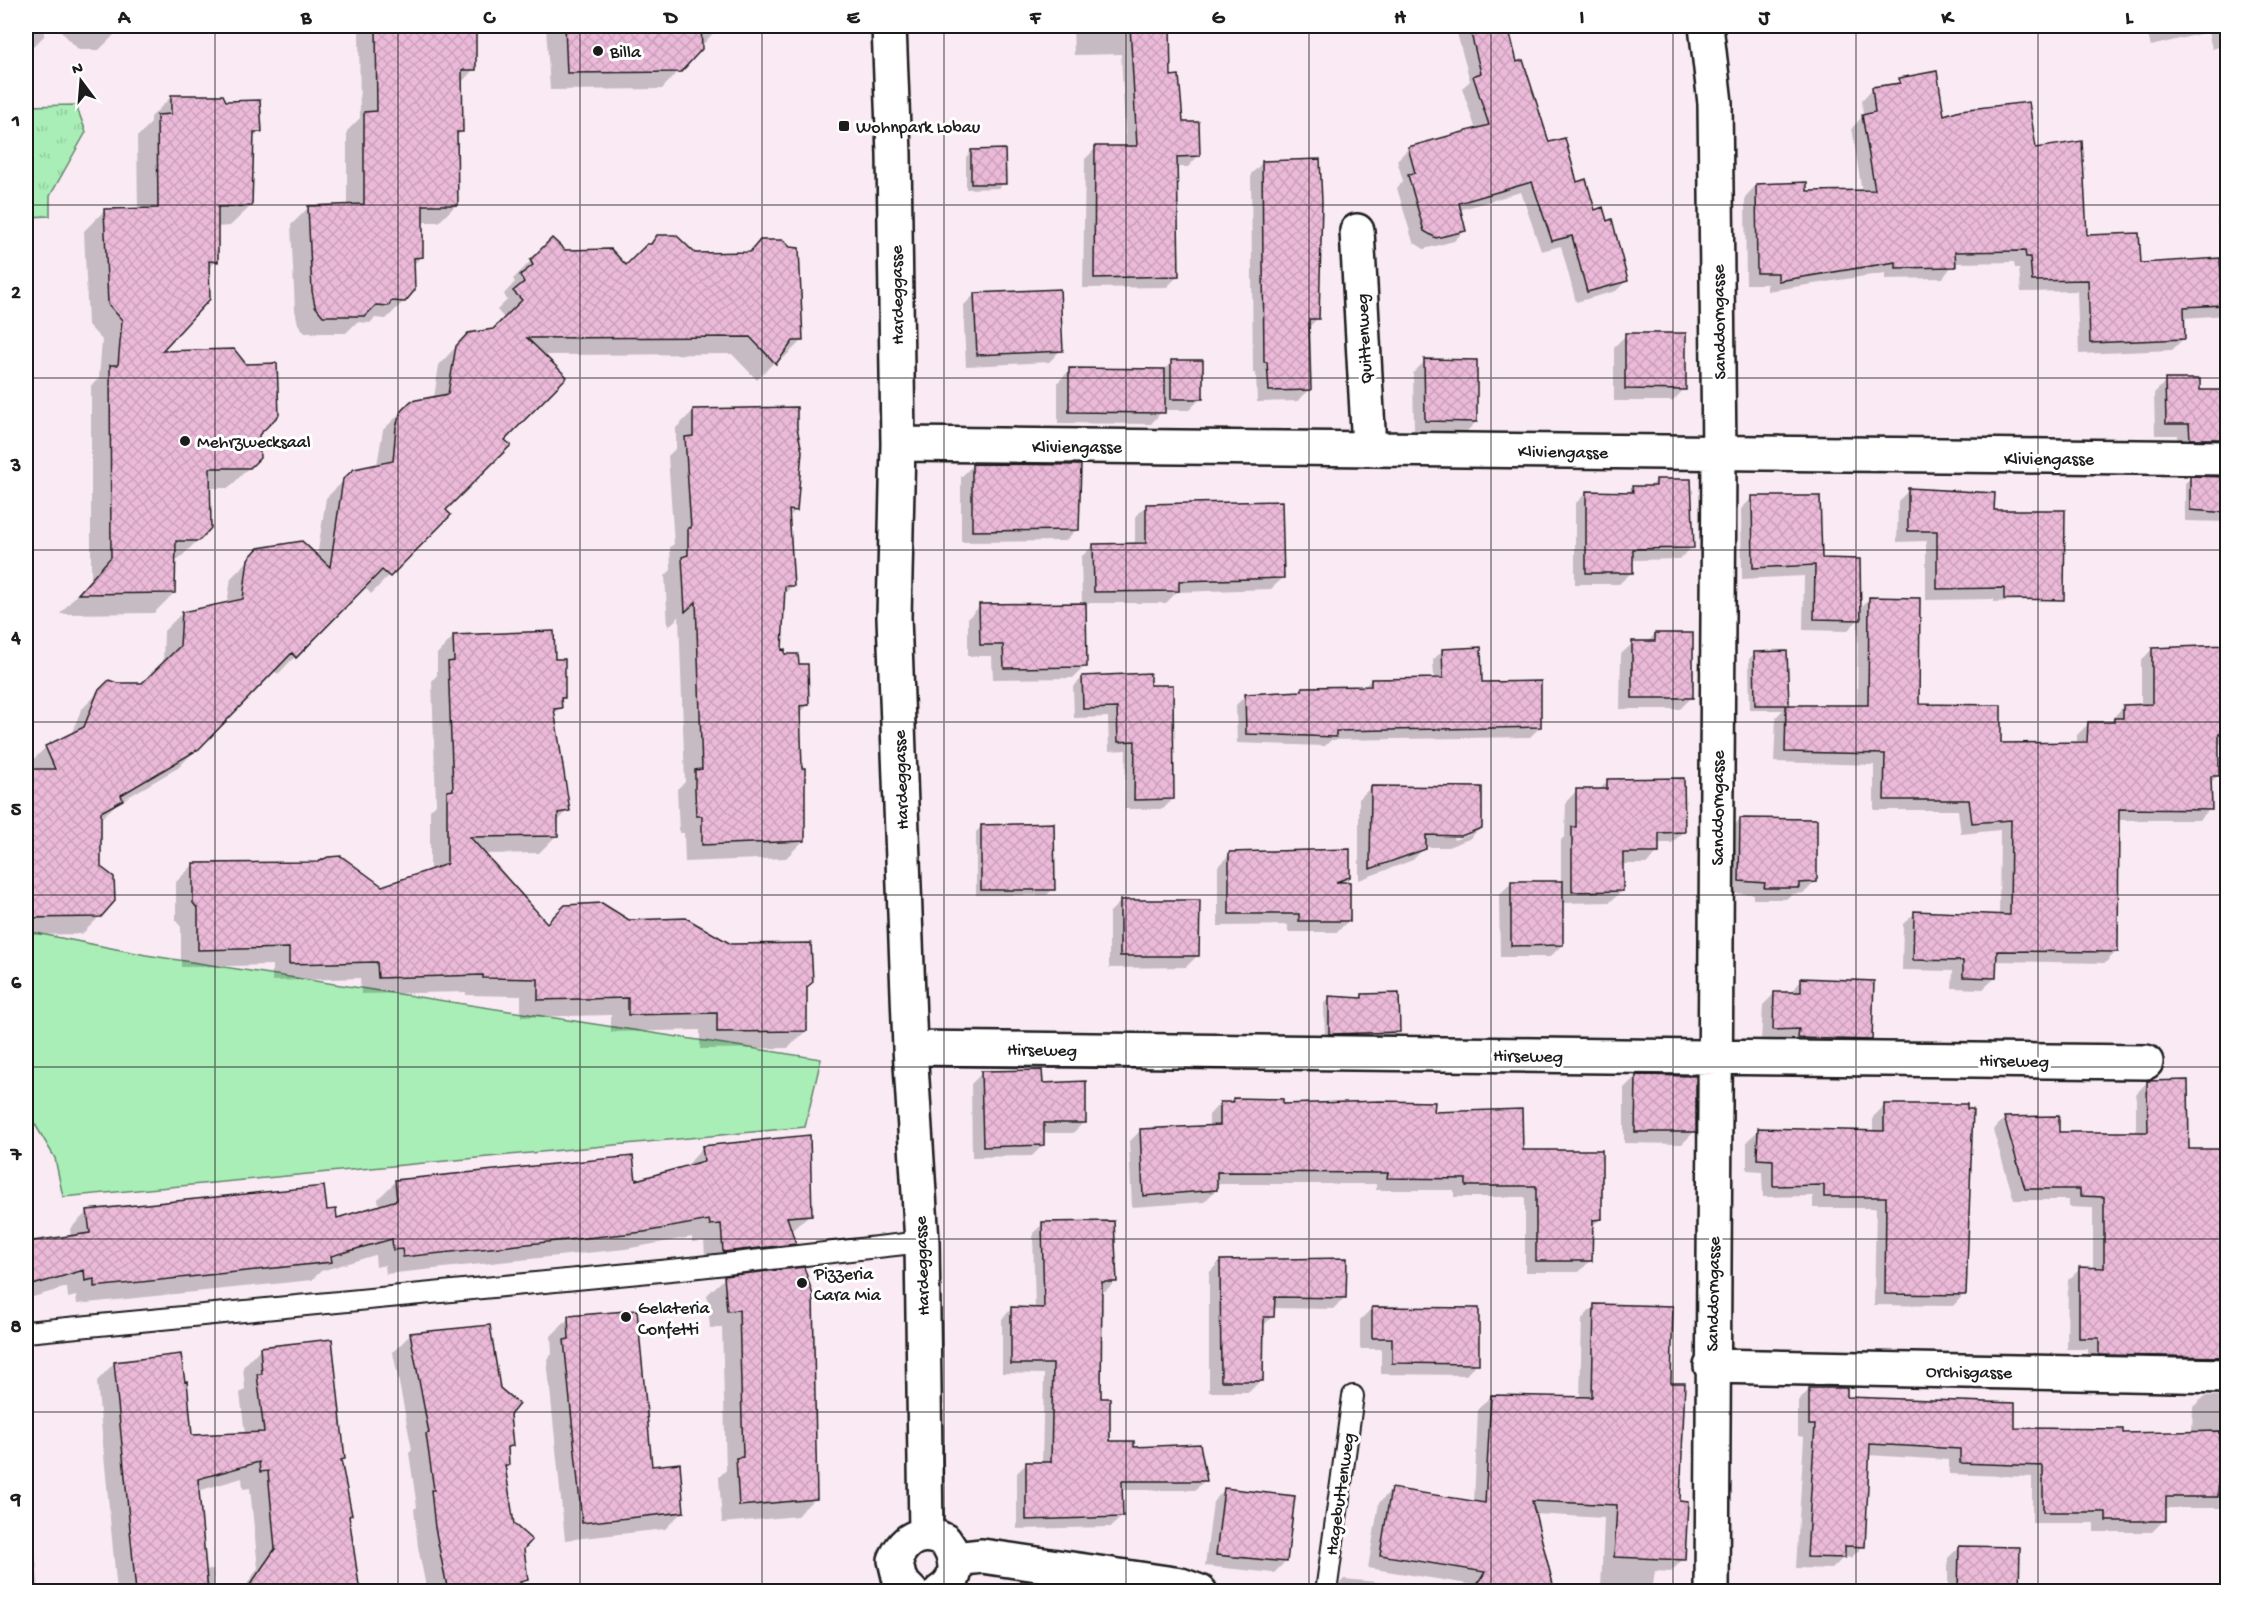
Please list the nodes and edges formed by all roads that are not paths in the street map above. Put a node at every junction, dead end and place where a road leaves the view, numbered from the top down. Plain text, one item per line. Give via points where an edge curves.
1 (889, 26) edge
2 (1706, 26) edge
3 (1357, 231) dead end
4 (898, 444) junction
5 (1369, 448) junction
6 (1719, 454) junction
7 (2228, 458) edge
8 (910, 1048) junction
9 (1715, 1057) junction
10 (2146, 1062) dead end
11 (922, 1242) junction
12 (26, 1332) edge
13 (1711, 1366) junction
14 (2228, 1376) edge
15 (1353, 1396) dead end
16 (926, 1535) junction
17 (955, 1559) junction
18 (911, 1592) edge
19 (940, 1592) edge
20 (1200, 1592) edge
21 (1326, 1592) edge
22 (1712, 1592) edge

1 - 4 street, Hardeggasse
2 - 6 street, Sanddorngasse via 1715,103
3 - 5 street, Quittenweg
4 - 5 street, Kliviengasse
4 - 8 street, Hardeggasse via 894,616
5 - 6 street, Kliviengasse
6 - 7 street, Kliviengasse
6 - 9 street, Sanddorngasse
8 - 9 street, Hirseweg
8 - 11 street, Hardeggasse
9 - 10 street, Hirseweg
9 - 13 street, Sanddorngasse
11 - 12 lane
11 - 16 street, Hardeggasse
13 - 14 street, Orchisgasse
13 - 22 street, Sanddorngasse
15 - 21 lane, Hagebuttenweg
16 - 17 street via 945,1541
16 - 18 street via 906,1542 896,1560 900,1581
17 - 19 street via 952,1580
17 - 20 street via 982,1556 1181,1585

